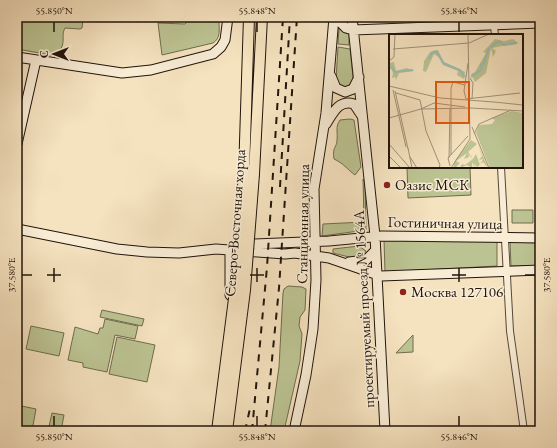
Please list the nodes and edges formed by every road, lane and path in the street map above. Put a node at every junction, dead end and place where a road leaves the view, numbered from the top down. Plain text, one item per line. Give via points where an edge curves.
1 (228, 17) edge
2 (249, 17) edge
3 (262, 17) edge
4 (334, 17) edge
5 (352, 17) edge
6 (518, 17) edge
7 (493, 20) edge
8 (540, 22) edge
9 (353, 30) junction
10 (495, 34) edge
11 (17, 57) edge
12 (36, 60) junction
13 (330, 69) junction
14 (359, 78) junction
15 (364, 122) junction
16 (324, 128) junction
17 (17, 144) edge
18 (501, 168) edge
19 (17, 229) edge
20 (375, 236) junction
21 (505, 238) junction
22 (540, 238) edge
23 (354, 239) junction
24 (315, 242) junction
25 (230, 250) junction
26 (376, 251) junction
27 (315, 256) junction
28 (343, 262) junction
29 (507, 270) junction
30 (540, 270) edge
31 (376, 276) junction
32 (217, 431) edge
33 (220, 431) edge
34 (227, 431) edge
35 (294, 431) edge
36 (385, 431) edge
37 (524, 431) edge

1 - 12 main road via 225,40 213,54 134,72 97,70
2 - 32 main road, Северо-Восточная хорда, bridge via 244,173 235,291
3 - 34 main road, Северо-Восточная хорда, bridge via 245,290
4 - 9 main road via 346,28
4 - 13 main road, Станционная улица
5 - 9 main road
6 - 8 main road
7 - 8 main road
7 - 9 main road
7 - 10 street
9 - 14 main road, проектируемый проезд № 1564А
11 - 12 main road
12 - 17 main road
13 - 14 main road via 334,85 342,92 353,89
13 - 16 main road, Станционная улица
14 - 15 main road, проектируемый проезд № 1564А
15 - 16 main road via 357,106 347,102 336,107
15 - 20 main road, проектируемый проезд № 1564А
16 - 24 main road, Станционная улица via 314,189
18 - 21 street
19 - 25 main road, Гостиничная улица via 117,249 147,252
20 - 21 main road, Гостиничная улица
20 - 23 main road, Гостиничная улица
20 - 26 main road, проектируемый проезд № 1564А
21 - 22 main road, Гостиничная улица
21 - 29 street
23 - 24 main road, Гостиничная улица
23 - 26 main road via 369,244
24 - 25 main road, Гостиничная улица via 252,244
24 - 27 main road, Станционная улица
25 - 27 main road, Гостиничная улица
25 - 33 main road via 230,350
26 - 28 main road via 363,261
26 - 31 main road, проектируемый проезд № 1564А
27 - 28 main road, Гостиничная улица
27 - 35 main road, Станционная улица via 315,302 311,344
28 - 31 main road, Гостиничная улица
29 - 30 main road, Гостиничная улица
29 - 31 main road, Гостиничная улица
29 - 37 street via 510,331
31 - 36 main road, проектируемый проезд № 1564А

